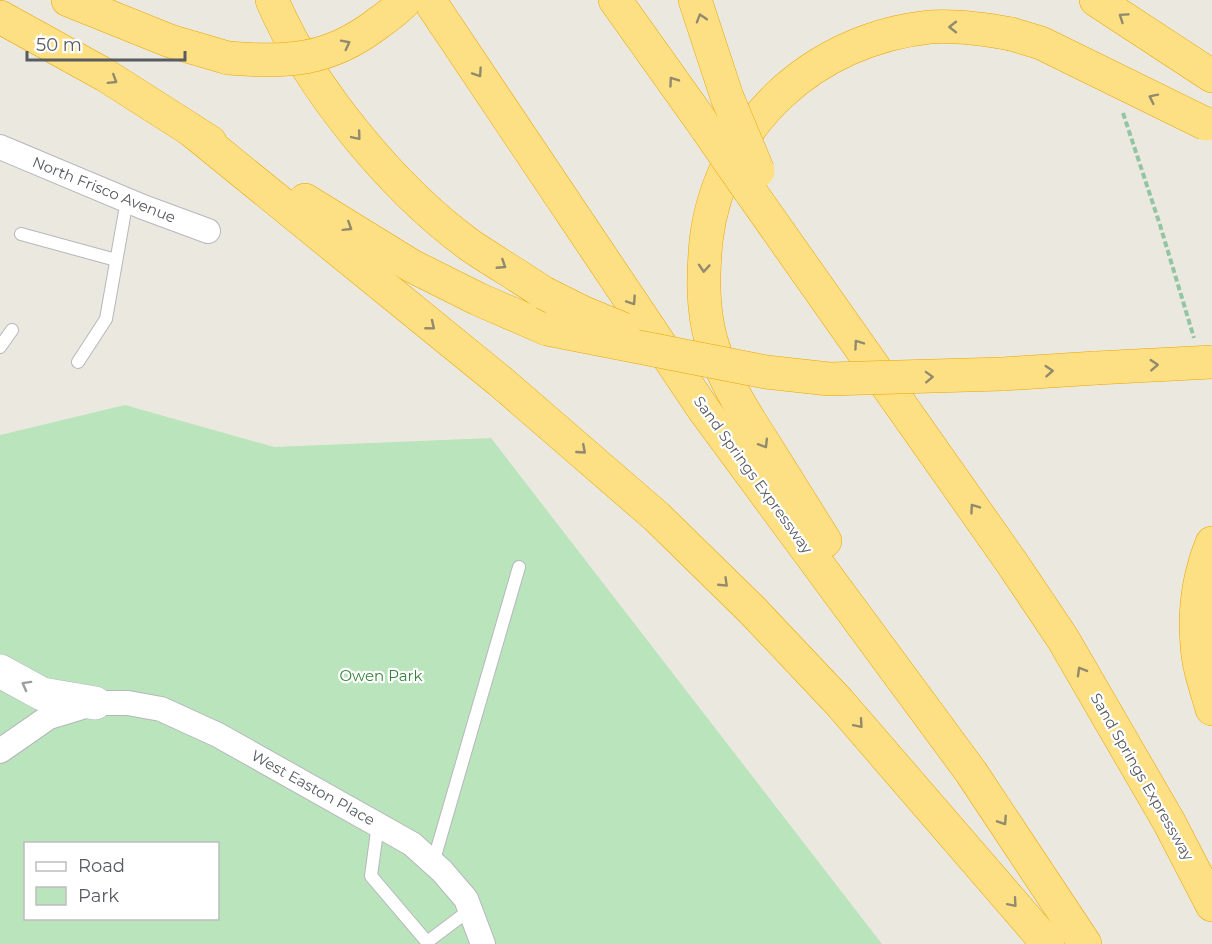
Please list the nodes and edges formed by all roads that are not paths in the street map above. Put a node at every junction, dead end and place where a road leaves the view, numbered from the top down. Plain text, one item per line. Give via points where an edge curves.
1 (68, 0) edge
2 (272, 0) edge
3 (406, 0) edge
4 (429, 0) edge
5 (615, 0) edge
6 (695, 0) edge
7 (1096, 0) edge
8 (13, 24) edge
9 (1212, 76) edge
10 (1209, 126) edge
11 (191, 130) junction
12 (0, 147) edge
13 (754, 181) junction
14 (127, 200) junction
15 (208, 231) dead end
16 (21, 234) dead end
17 (116, 260) junction
18 (12, 330) dead end
19 (0, 347) edge
20 (1203, 351) edge
21 (78, 362) dead end
22 (766, 372) junction
23 (1212, 543) edge
24 (519, 567) dead end
25 (0, 671) edge
26 (95, 703) junction
27 (1212, 709) edge
28 (0, 751) edge
29 (971, 772) junction
30 (378, 824) junction
31 (433, 863) junction
32 (1212, 905) edge
33 (471, 909) junction
34 (483, 944) edge
35 (1048, 944) edge
36 (1084, 944) edge

1 -> 3 highway, bridge via 170,41 228,58 284,61 316,56 343,46
2 -> 22 highway, bridge via 294,45 348,125 431,213 471,245 544,293 582,312 666,344
4 -> 29 highway, Sand Springs Expressway via 704,410
13 -> 5 highway, Sand Springs Expressway, bridge via 707,129
13 -> 6 highway, bridge
9 -> 7 highway
8 -> 11 highway via 105,75
10 -> 29 highway, bridge via 1041,43 1011,34 931,27 866,41 836,53 804,73 751,126 737,146 714,200 703,273 705,310 712,342 733,394
11 -> 22 highway, bridge via 412,266 547,329
11 -> 35 highway via 501,382 657,517 839,702
12 - 14 street, North Frisco Avenue
32 -> 13 highway, Sand Springs Expressway via 1169,822 1063,639 789,245
14 - 15 street, North Frisco Avenue
14 - 17 lane
16 - 17 lane
17 - 21 lane via 106,319
18 - 19 lane
22 -> 20 highway, bridge via 829,379 1002,374 1096,368
23 - 27 highway via 1200,583 1197,620 1197,646
24 - 31 lane
26 -> 25 main road via 42,693
26 - 28 street, West Easton Place via 49,717
26 - 30 street, West Easton Place via 161,709 218,735
29 -> 36 highway, Sand Springs Expressway
30 - 31 street, West Easton Place via 412,844
30 - 33 lane via 371,876 426,942
31 - 33 street, West Easton Place
33 - 34 street, West Easton Place

